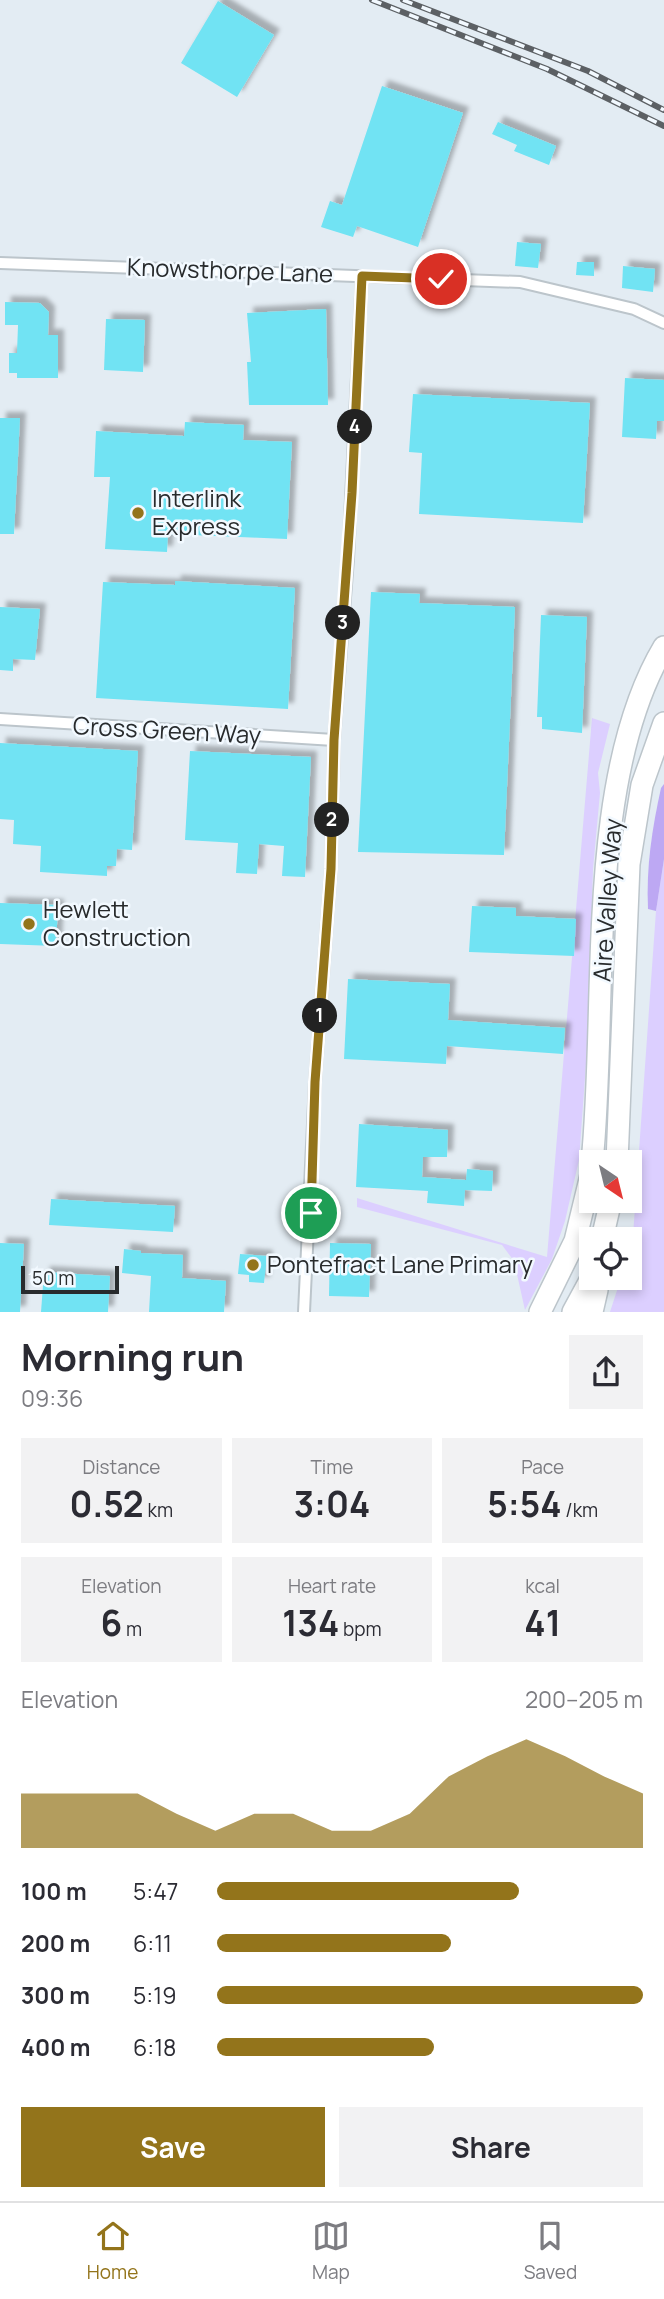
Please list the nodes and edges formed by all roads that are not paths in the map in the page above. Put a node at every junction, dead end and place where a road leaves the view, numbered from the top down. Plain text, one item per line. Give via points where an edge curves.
1 (0, 263) edge
2 (362, 276) junction
3 (664, 323) edge
4 (664, 647) edge
5 (0, 719) edge
6 (664, 723) edge
7 (334, 740) junction
8 (593, 1150) edge
9 (617, 1150) edge
10 (582, 1213) edge
11 (586, 1290) edge
12 (597, 1290) edge
13 (304, 1312) edge
14 (540, 1312) edge
15 (573, 1312) edge
16 (592, 1312) edge

1 - 2 street, Knowsthorpe Lane
2 - 3 street, Knowsthorpe Lane via 520,282 634,309
2 - 7 street via 351,520
4 - 8 highway, Aire Valley Way via 629,728 609,848
5 - 7 street, Cross Green Way
6 - 9 highway, Aire Valley Way via 642,785 629,864
7 - 13 street via 331,869
10 - 14 highway via 575,1241
11 - 15 highway
12 - 16 highway

